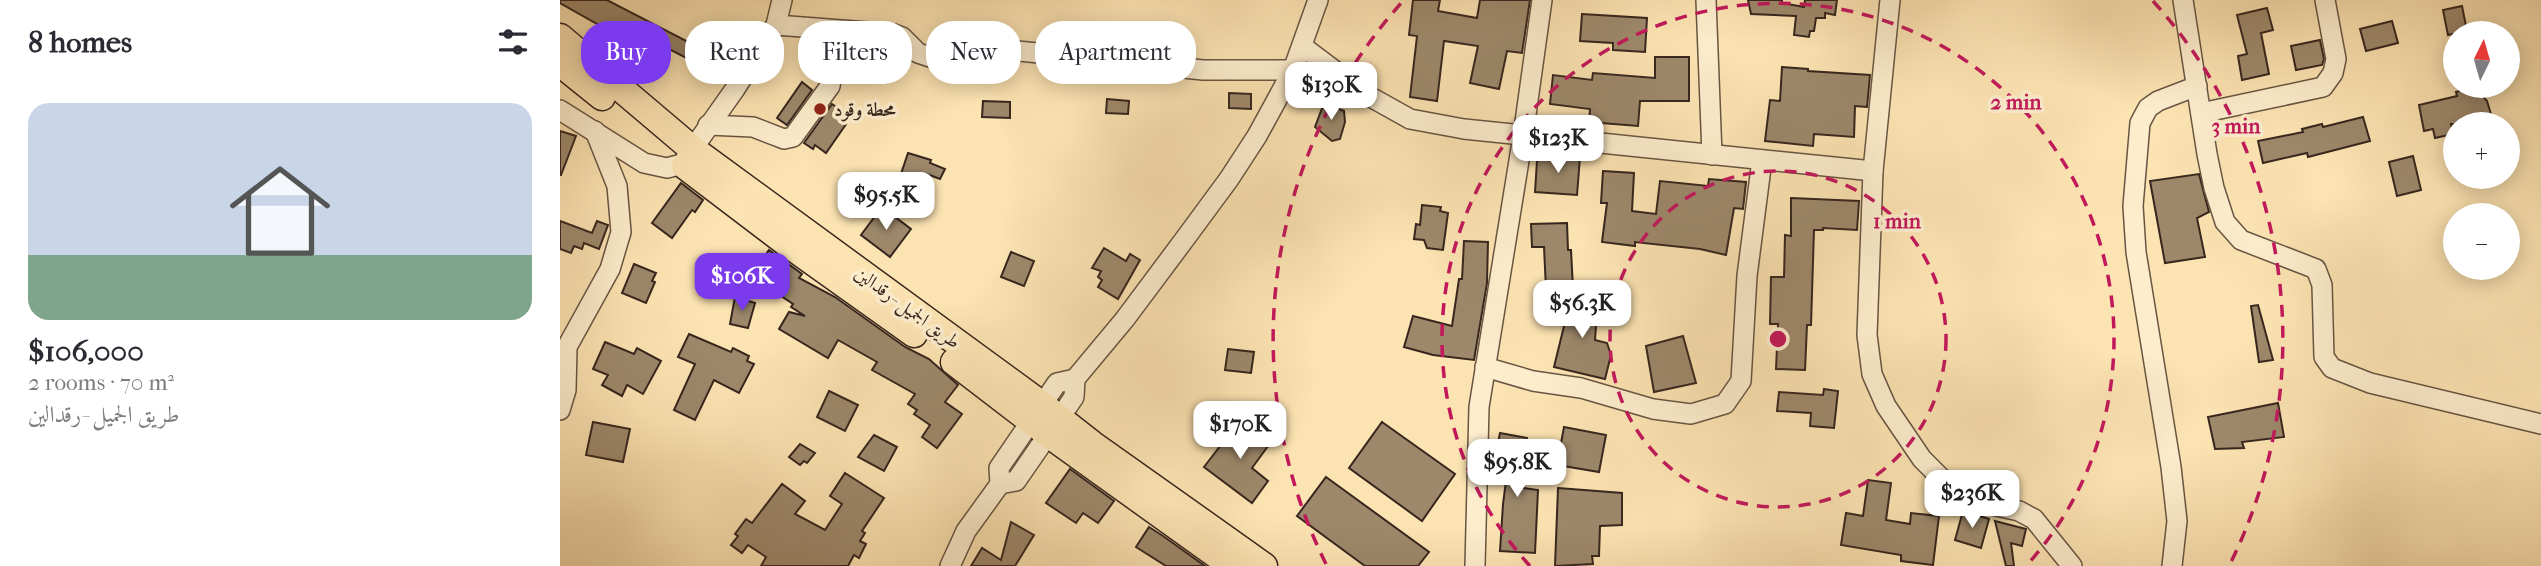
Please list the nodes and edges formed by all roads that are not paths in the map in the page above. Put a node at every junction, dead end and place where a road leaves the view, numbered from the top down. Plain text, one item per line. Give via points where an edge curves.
1 (782, 0) edge
2 (1318, 0) edge
3 (1542, 0) edge
4 (1706, 0) edge
5 (1890, 0) edge
6 (2183, 0) edge
7 (2325, 0) edge
8 (777, 21) edge
9 (560, 37) edge
10 (1302, 46) junction
11 (912, 47) edge
12 (560, 63) edge
13 (1293, 70) junction
14 (736, 84) edge
15 (830, 84) edge
16 (2197, 86) junction
17 (560, 110) edge
18 (2201, 113) junction
19 (708, 125) junction
20 (595, 131) junction
21 (1523, 135) junction
22 (1712, 155) junction
23 (687, 156) junction
24 (1762, 160) junction
25 (1873, 171) junction
26 (1485, 368) junction
27 (560, 410) edge
28 (1045, 419) junction
29 (2541, 424) edge
30 (950, 566) edge
31 (1232, 566) edge
32 (1264, 566) edge
33 (1475, 566) edge
34 (2072, 566) edge
35 (2172, 566) edge

1 - 8 street
2 - 10 street
3 - 21 street
4 - 22 street
5 - 25 street
6 - 16 street
7 - 18 street via 2336,59 2323,87
9 - 23 main road, طريق الجميل -رقدالين
10 - 13 street
10 - 21 street via 1367,96 1410,119
11 - 13 street via 930,57 999,49 1203,70
12 - 23 main road, طريق الجميل -رقدالين
13 - 28 street via 1230,179 1075,379 1074,397
14 - 19 street
15 - 19 street via 793,137 784,139 753,127
16 - 18 street
16 - 35 street via 2148,108 2140,123 2133,206 2136,252 2176,507
17 - 20 street
18 - 29 street via 2225,222 2241,240 2316,269 2322,285 2324,357 2332,368 2370,383
19 - 23 street
20 - 23 street via 643,163 667,168
20 - 27 street via 617,186 621,232 610,269 567,347 566,390
21 - 22 street
21 - 26 street
22 - 24 street
23 - 28 main road, طريق الجميل -رقدالين
24 - 25 street
24 - 26 street via 1747,276 1741,381 1725,404 1691,415 1653,410 1581,388
25 - 34 street via 1867,335 1872,374 1886,405 1922,459 1953,490 1970,500 2019,510 2034,519
26 - 33 street via 1479,407
28 - 30 street via 999,468 1000,484 966,531
28 - 31 main road, طريق الجميل -رقدالين
28 - 32 main road, طريق الجميل -رقدالين via 1092,443

